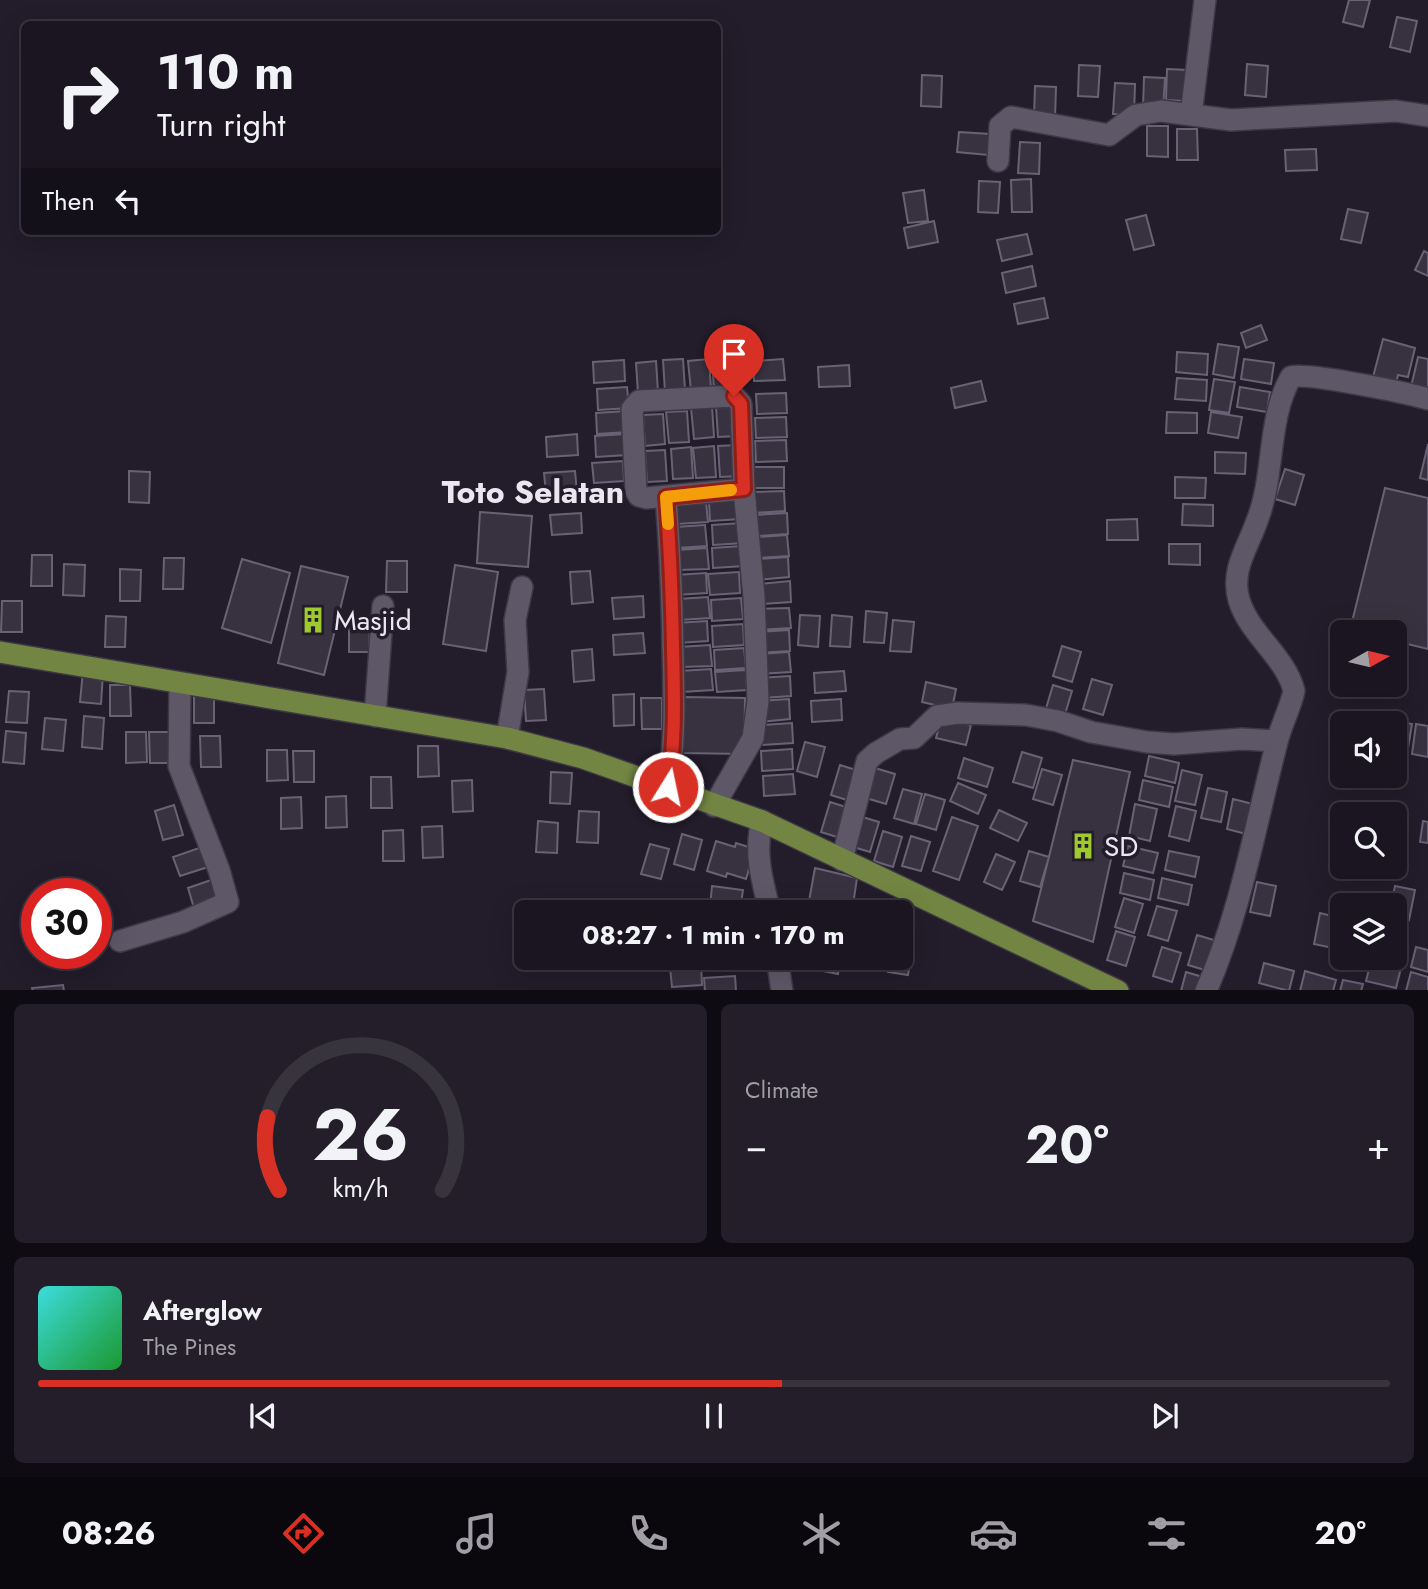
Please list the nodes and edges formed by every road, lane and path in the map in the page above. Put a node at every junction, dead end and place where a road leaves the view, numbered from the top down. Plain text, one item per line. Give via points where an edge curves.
1 (1205, 0) edge
2 (1191, 115) junction
3 (1428, 116) edge
4 (998, 161) dead end
5 (1428, 399) edge
6 (744, 489) junction
7 (666, 497) junction
8 (522, 587) dead end
9 (383, 606) dead end
10 (0, 652) edge
11 (180, 683) junction
12 (375, 716) junction
13 (507, 738) junction
14 (1277, 741) junction
15 (668, 787) junction
16 (714, 806) junction
17 (762, 821) junction
18 (842, 860) junction
19 (767, 900) edge
20 (120, 940) dead end
21 (779, 970) edge
22 (782, 990) edge
23 (1118, 990) edge
24 (1206, 990) edge

1 - 2 street
2 - 3 street via 1231,120 1396,111
2 - 4 street via 1161,111 1136,115 1109,135 1011,117 1000,126
5 - 14 street via 1305,376 1291,377 1287,384 1265,497 1242,553 1236,583 1245,617 1292,683 1292,699
6 - 7 street
6 - 7 street via 738,399 639,401 632,409 636,491 642,497
6 - 16 street via 758,701 753,738
7 - 15 street via 675,720
8 - 13 street via 515,620 518,672
9 - 12 street
10 - 11 main road
11 - 12 main road
11 - 20 street via 179,766 228,902 183,922
12 - 13 main road
13 - 15 main road
14 - 18 street via 1174,744 1091,732 1026,715 937,716 915,738 900,739 867,761
14 - 24 street via 1224,949
15 - 16 main road
16 - 17 main road
17 - 18 main road
17 - 19 street via 758,860
18 - 23 main road
21 - 22 street

